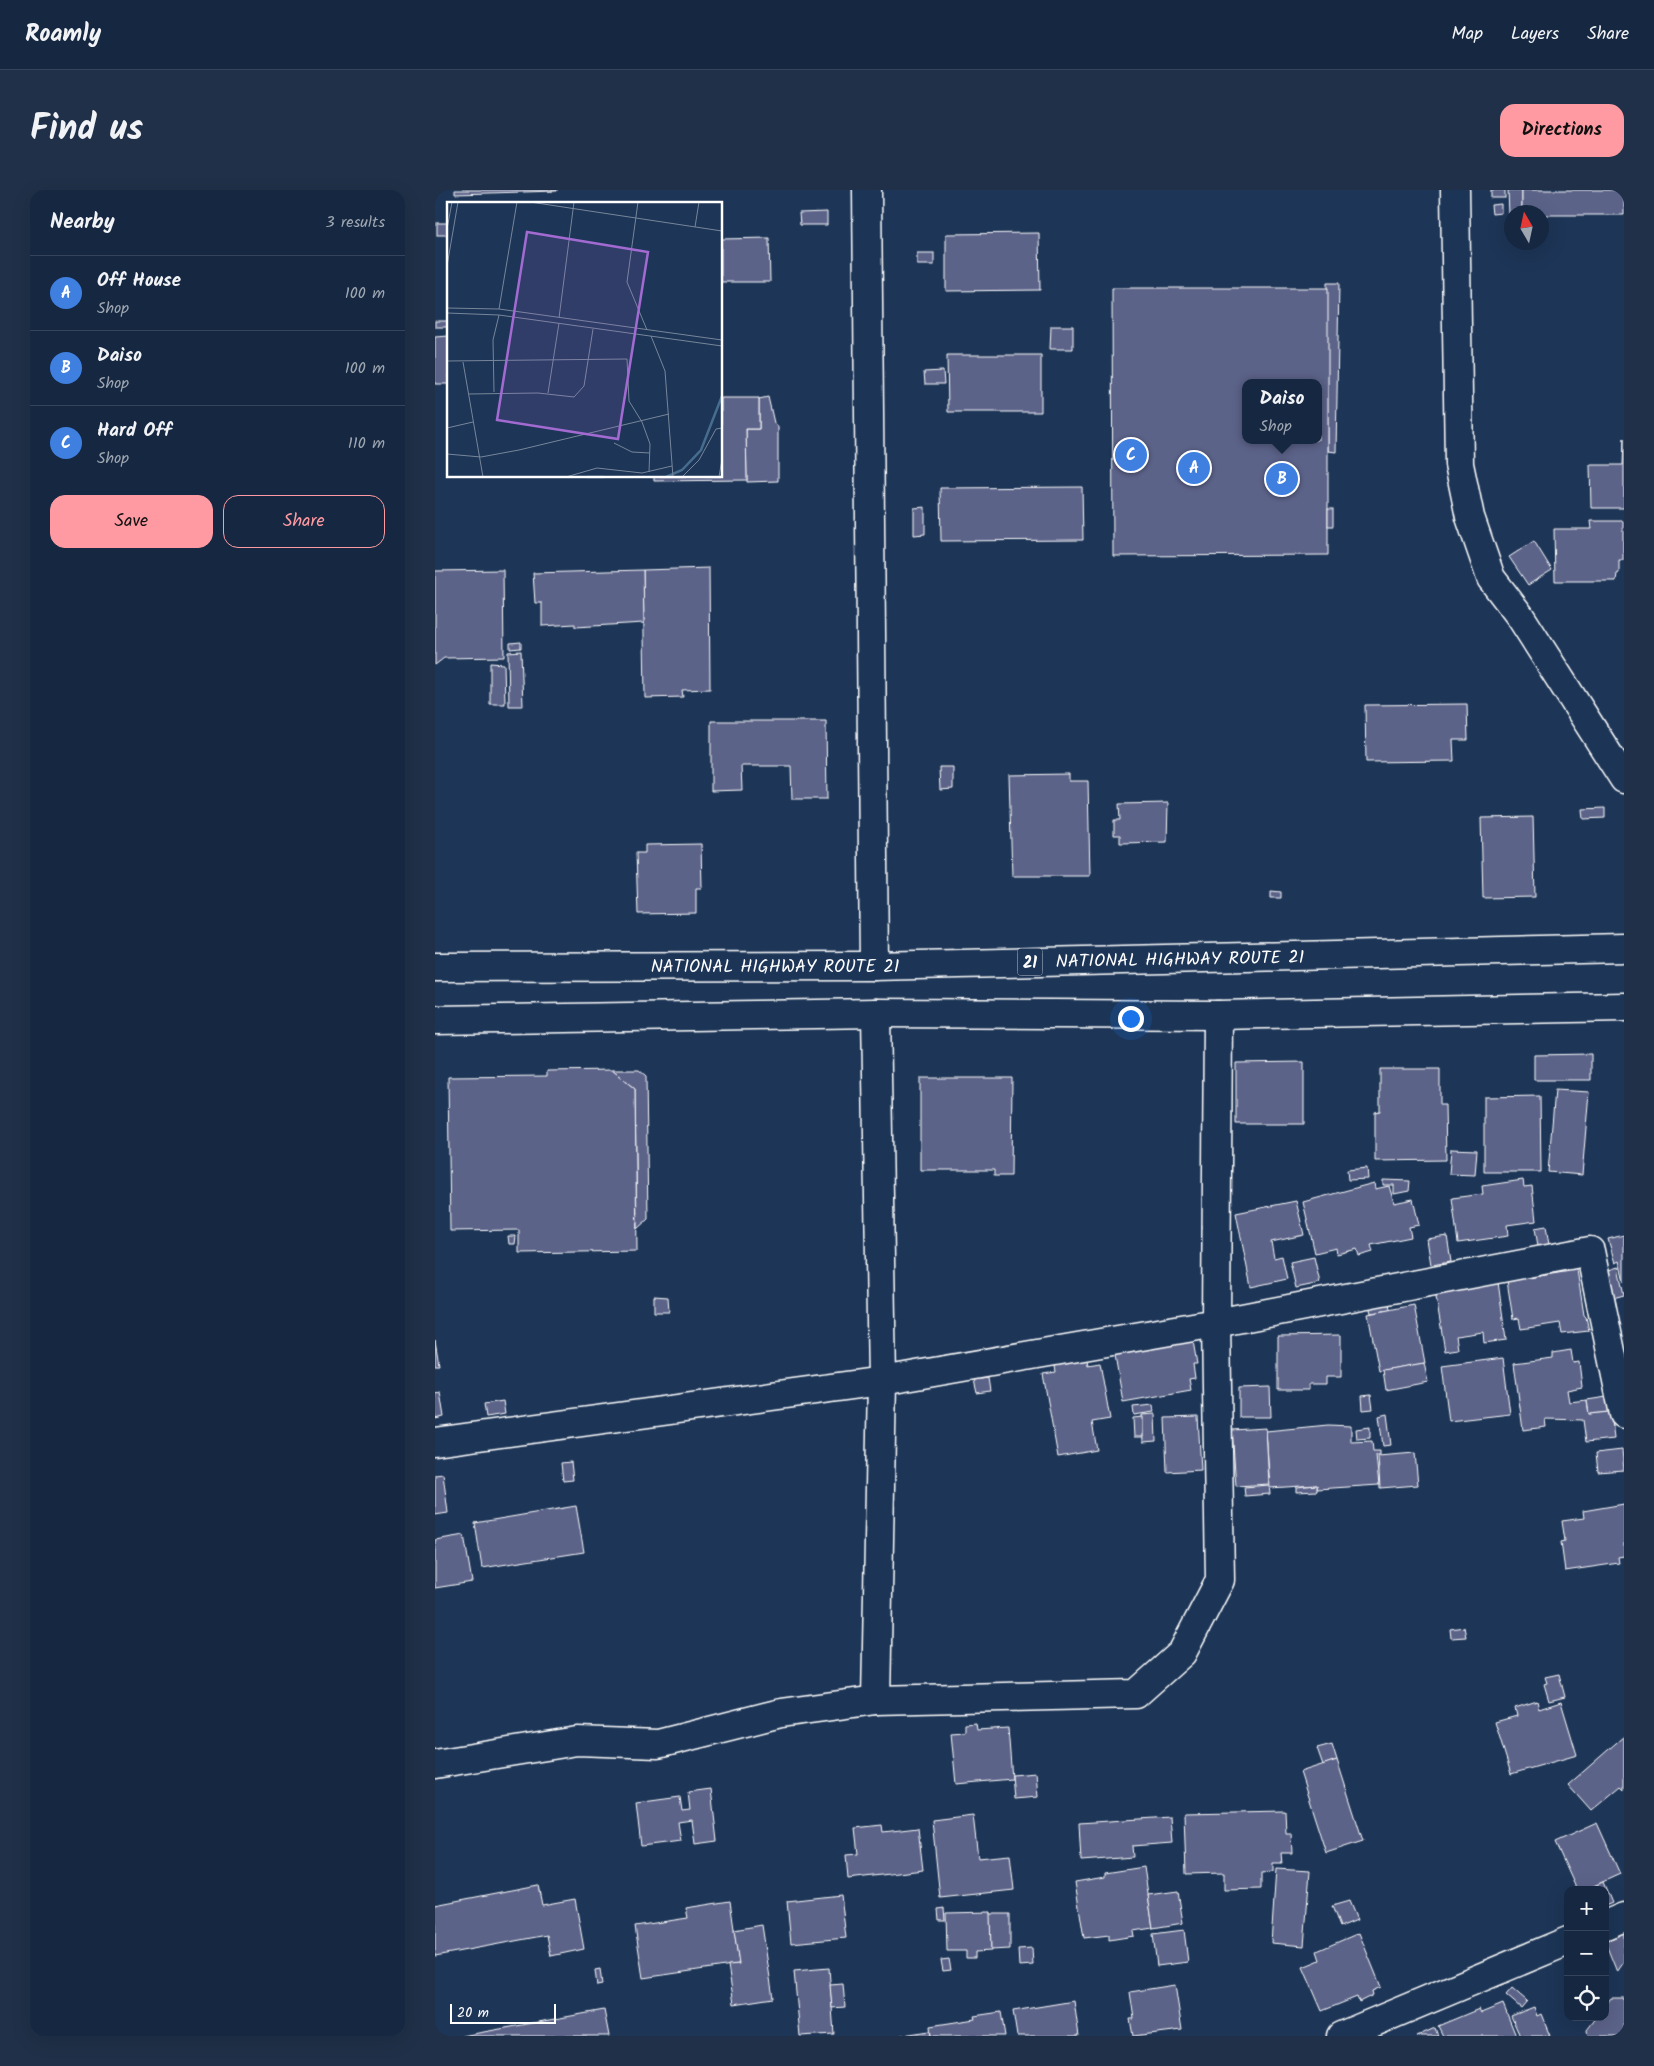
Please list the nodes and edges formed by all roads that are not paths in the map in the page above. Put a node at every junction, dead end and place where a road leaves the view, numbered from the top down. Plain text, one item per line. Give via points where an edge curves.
1 (867, 190) edge
2 (1455, 190) edge
3 (1624, 780) edge
4 (1624, 948) edge
5 (874, 966) junction
6 (435, 967) edge
7 (1624, 1006) edge
8 (876, 1014) junction
9 (1218, 1015) junction
10 (435, 1020) edge
11 (1216, 1323) junction
12 (882, 1381) junction
13 (1624, 1414) edge
14 (435, 1442) edge
15 (877, 1700) junction
16 (435, 1764) edge
17 (1624, 1917) edge
18 (1609, 1923) edge
19 (1564, 1943) edge
20 (1341, 2036) edge

1 - 5 main road
2 - 3 main road via 1459,464 1469,517 1491,578 1520,616
4 - 5 main road, NATIONAL HIGHWAY ROUTE 21 / 21
5 - 6 main road, NATIONAL HIGHWAY ROUTE 21 / 21
7 - 9 main road
8 - 9 main road
8 - 10 main road
8 - 12 main road
9 - 11 main road
11 - 12 main road
11 - 13 main road via 1590,1251
11 - 15 main road via 1220,1580 1182,1653 1136,1694
12 - 14 main road
12 - 15 main road
15 - 16 main road via 781,1713 658,1744 577,1741
17 - 18 main road
19 - 20 main road

